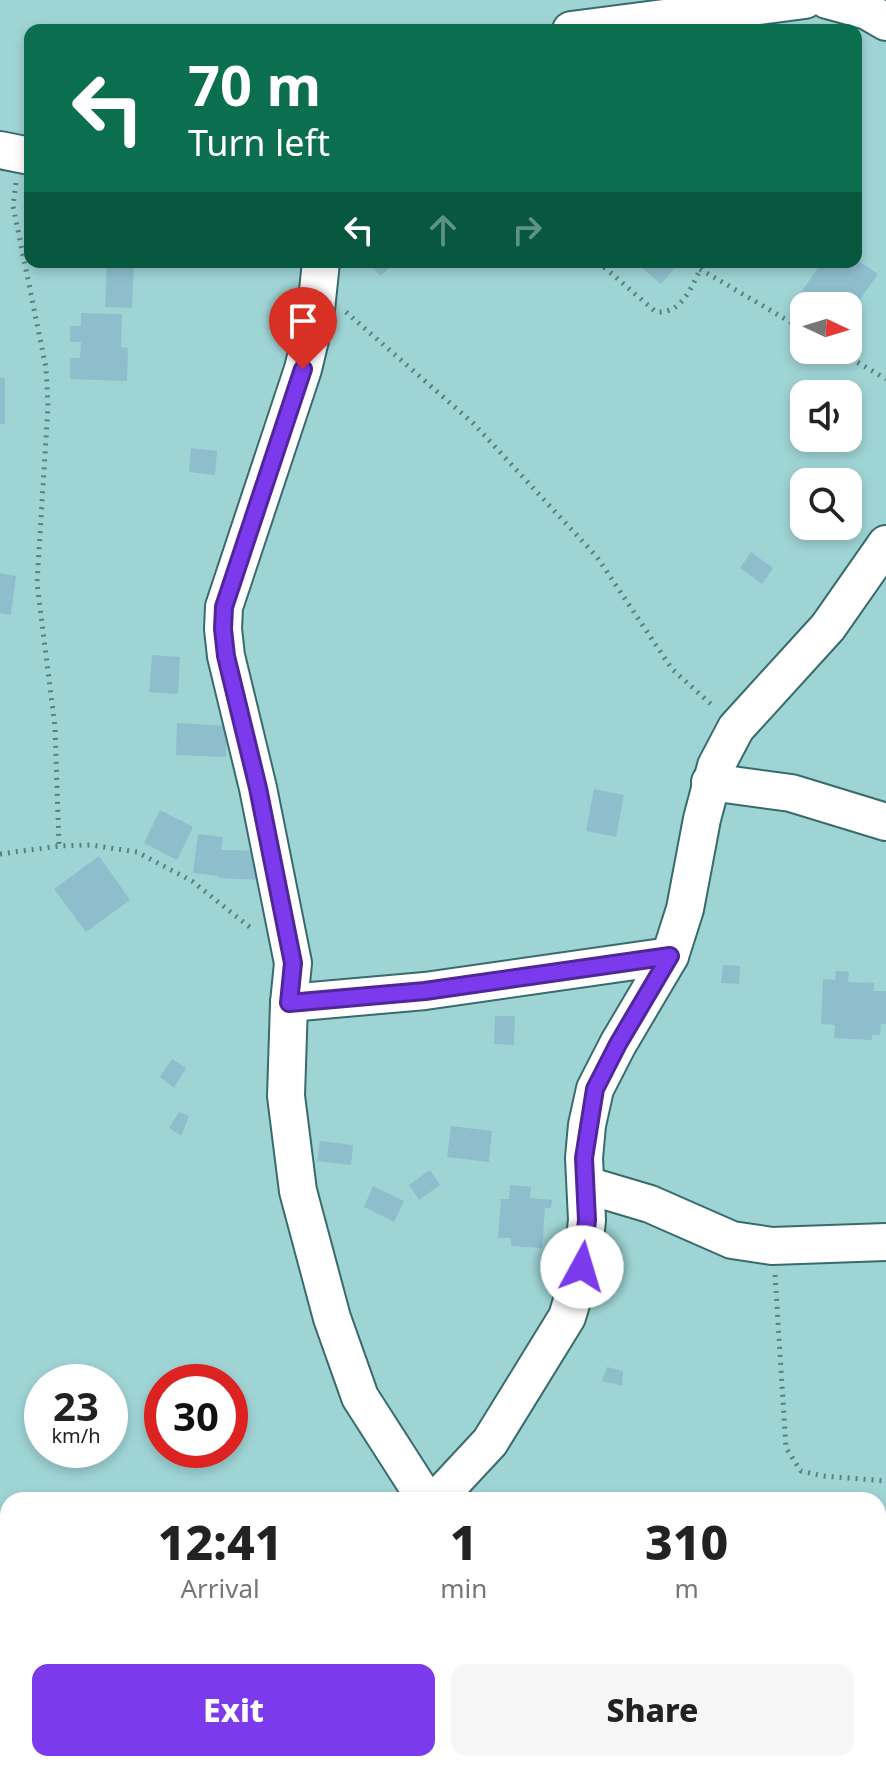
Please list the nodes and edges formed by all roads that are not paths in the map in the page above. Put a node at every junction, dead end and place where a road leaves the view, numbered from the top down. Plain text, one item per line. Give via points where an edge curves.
1 (805, 0) edge
2 (827, 0) edge
3 (886, 22) edge
4 (618, 24) edge
5 (320, 275) edge
6 (886, 544) edge
7 (710, 782) junction
8 (886, 822) edge
9 (670, 956) junction
10 (289, 1003) junction
11 (586, 1185) junction
12 (886, 1242) edge
13 (421, 1492) edge
14 (443, 1492) edge

1 - 4 street
2 - 3 street
5 - 10 street via 303,369 224,607 223,629 293,963
6 - 7 street via 828,627 736,728
7 - 8 street via 791,793
7 - 9 street via 685,909
9 - 10 street via 425,991
9 - 11 street via 595,1089 586,1136
10 - 13 street via 286,1096 296,1175 332,1318 360,1397
11 - 12 street via 650,1204 732,1240 772,1246
11 - 14 street via 582,1267 567,1317 490,1442

